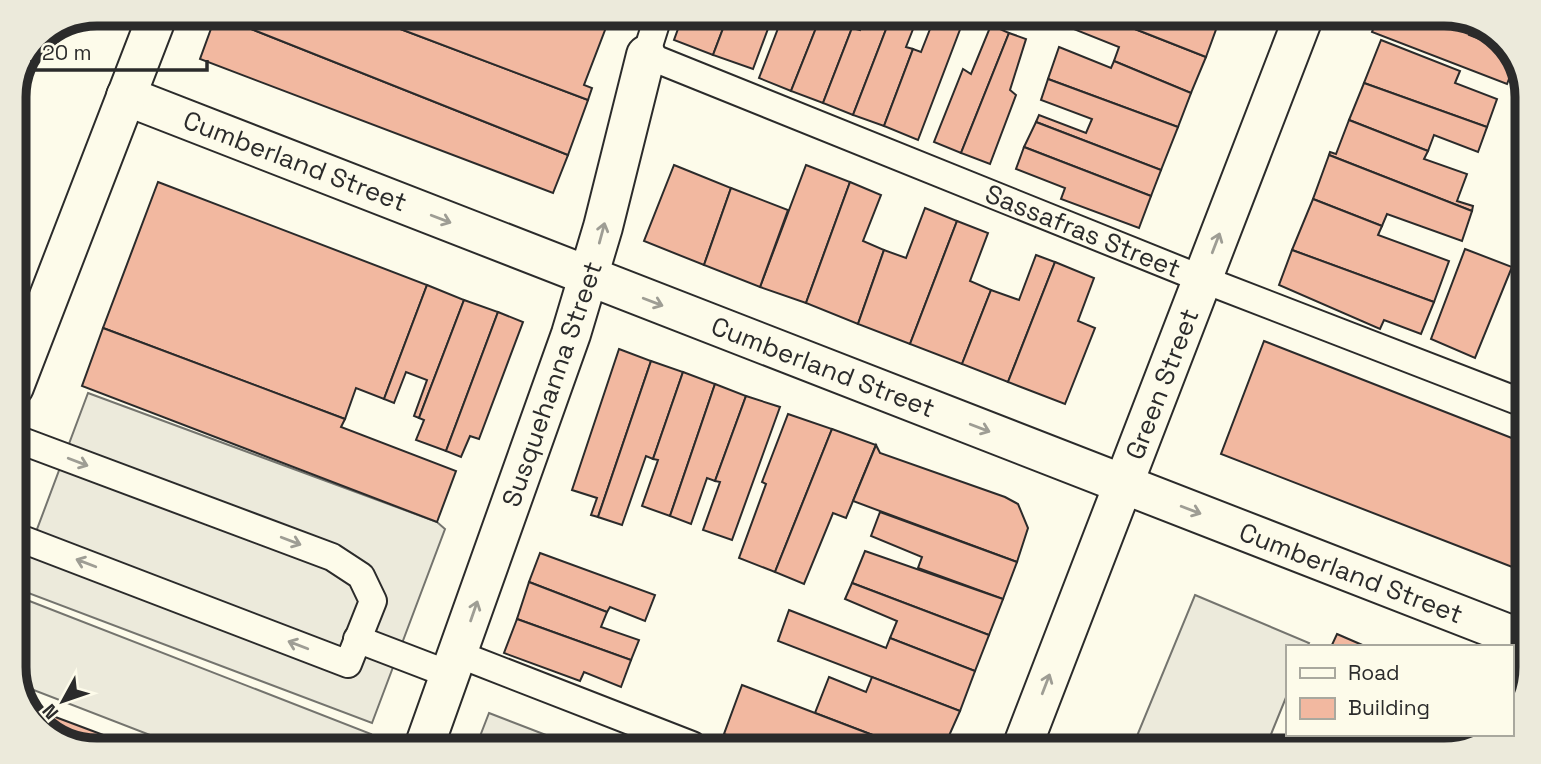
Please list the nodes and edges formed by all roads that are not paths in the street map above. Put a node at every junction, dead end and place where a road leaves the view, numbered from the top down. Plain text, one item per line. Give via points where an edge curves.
1 (153, 26) edge
2 (655, 26) edge
3 (1300, 26) edge
4 (646, 55) junction
5 (126, 96) junction
6 (589, 277) junction
7 (1202, 279) junction
8 (26, 356) edge
9 (1515, 400) edge
10 (26, 442) edge
11 (1123, 484) junction
12 (26, 541) edge
13 (1515, 636) edge
14 (357, 639) junction
15 (454, 665) junction
16 (427, 738) edge
17 (668, 738) edge
18 (1025, 738) edge

1 - 5 street
2 - 4 lane, Susquehanna Street
7 -> 3 street, Green Street
6 -> 4 street, Susquehanna Street
4 - 7 lane, Sassafras Street
5 -> 6 street, Cumberland Street
5 - 8 street
6 -> 11 street, Cumberland Street
15 -> 6 street, Susquehanna Street
7 - 9 lane, Sassafras Street
7 - 11 street, Green Street
10 -> 14 lane via 332,557 361,576 373,601
11 -> 13 street, Cumberland Street
18 -> 11 street, Green Street
14 -> 12 lane via 348,664
14 - 15 lane
15 - 16 street, Susquehanna Street
15 - 17 lane

